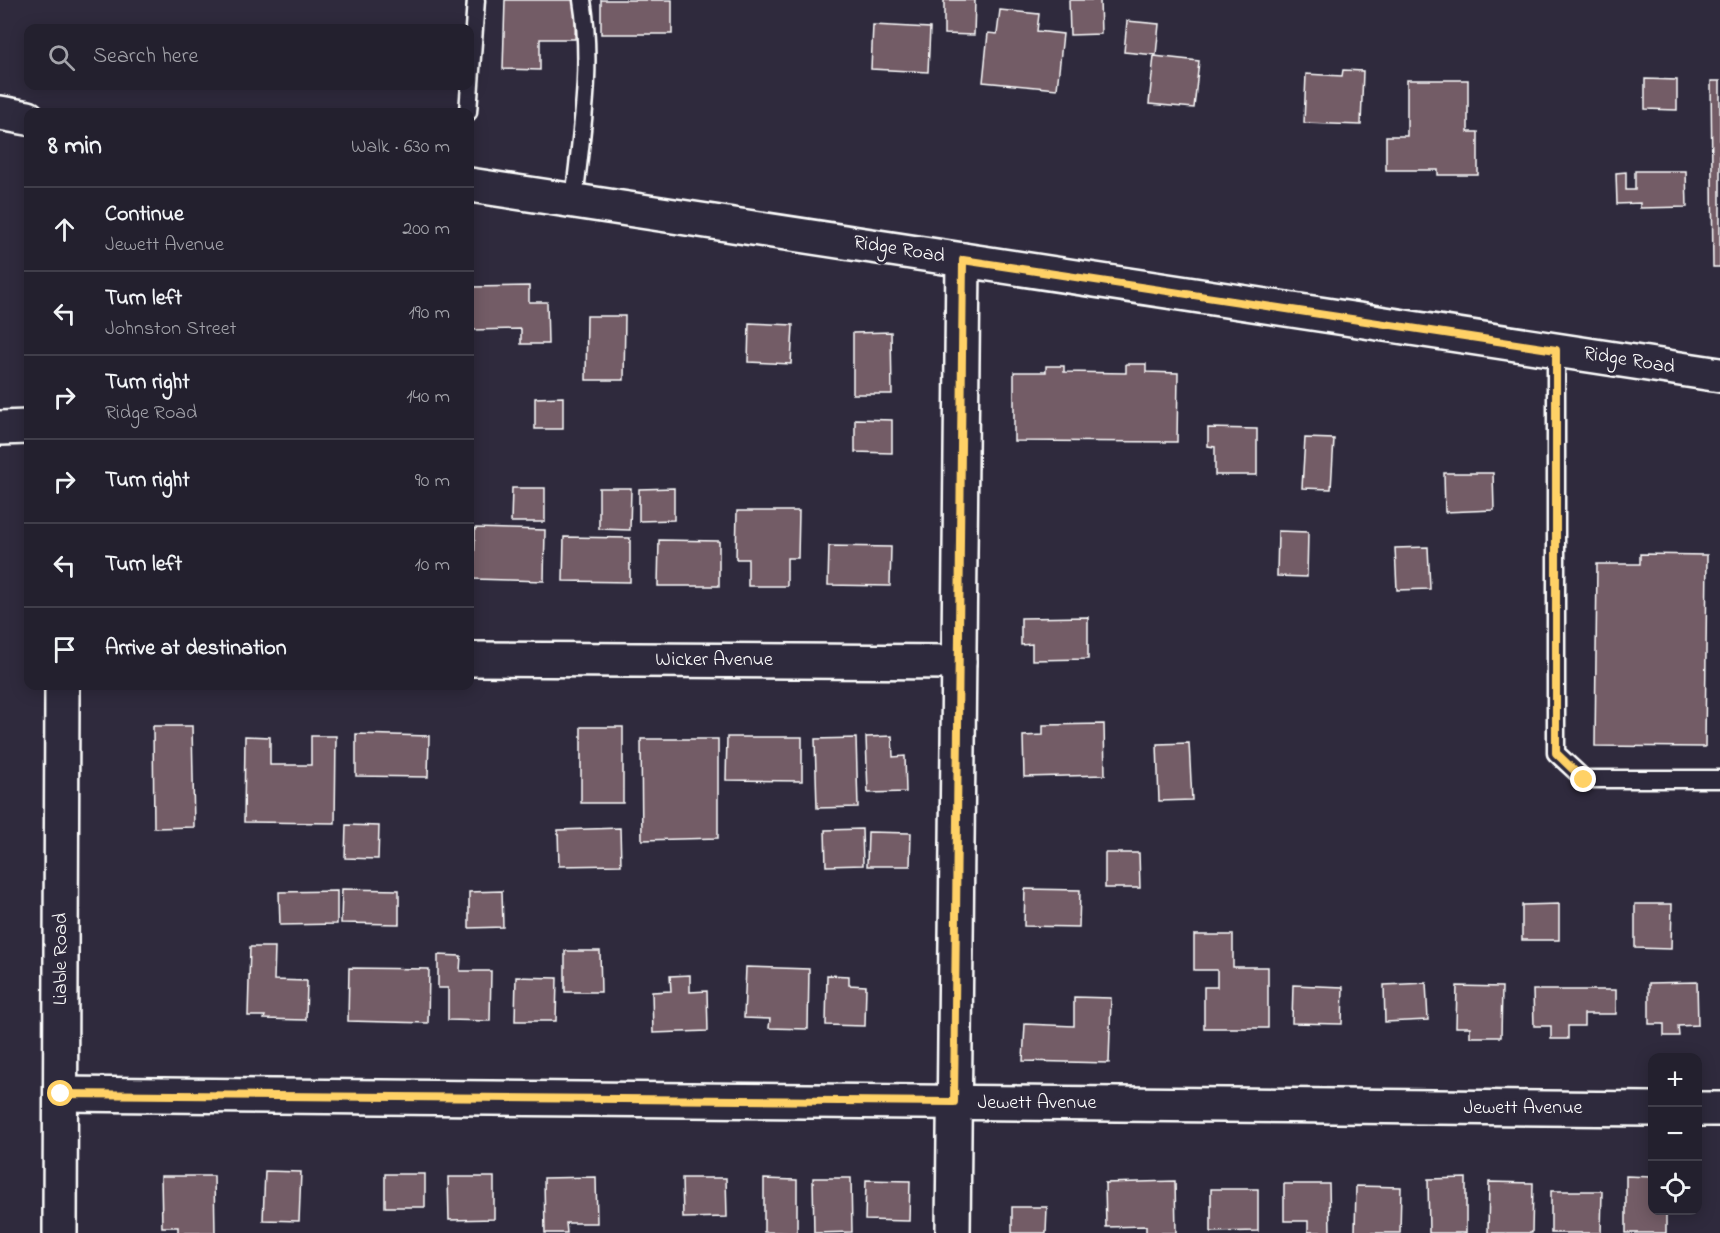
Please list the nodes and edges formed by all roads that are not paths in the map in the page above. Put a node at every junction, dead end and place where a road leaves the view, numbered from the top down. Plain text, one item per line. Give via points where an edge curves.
1 (476, 0) edge
2 (582, 0) edge
3 (474, 28) edge
4 (470, 90) edge
5 (468, 108) edge
6 (0, 113) edge
7 (24, 117) edge
8 (474, 186) edge
9 (574, 201) junction
10 (963, 260) junction
11 (1556, 350) junction
12 (1720, 375) edge
13 (24, 427) edge
14 (0, 428) edge
15 (474, 659) edge
16 (959, 662) junction
17 (62, 690) edge
18 (1720, 779) edge
19 (61, 1094) junction
20 (954, 1102) junction
21 (1648, 1109) edge
22 (1702, 1109) edge
23 (1720, 1109) edge
24 (60, 1233) edge
25 (953, 1233) edge

1 - 3 lane
2 - 9 lane via 587,75
4 - 5 lane
6 - 7 street
8 - 9 street, Ridge Road
9 - 10 street, Ridge Road
10 - 11 street, Ridge Road
10 - 16 street
11 - 12 street, Ridge Road
11 - 18 lane via 1556,753 1584,780
13 - 14 street
15 - 16 street, Wicker Avenue
16 - 20 street
17 - 19 street, Liable Road
19 - 20 street, Jewett Avenue
19 - 24 street, Liable Road
20 - 21 street, Jewett Avenue
20 - 25 street
22 - 23 street

